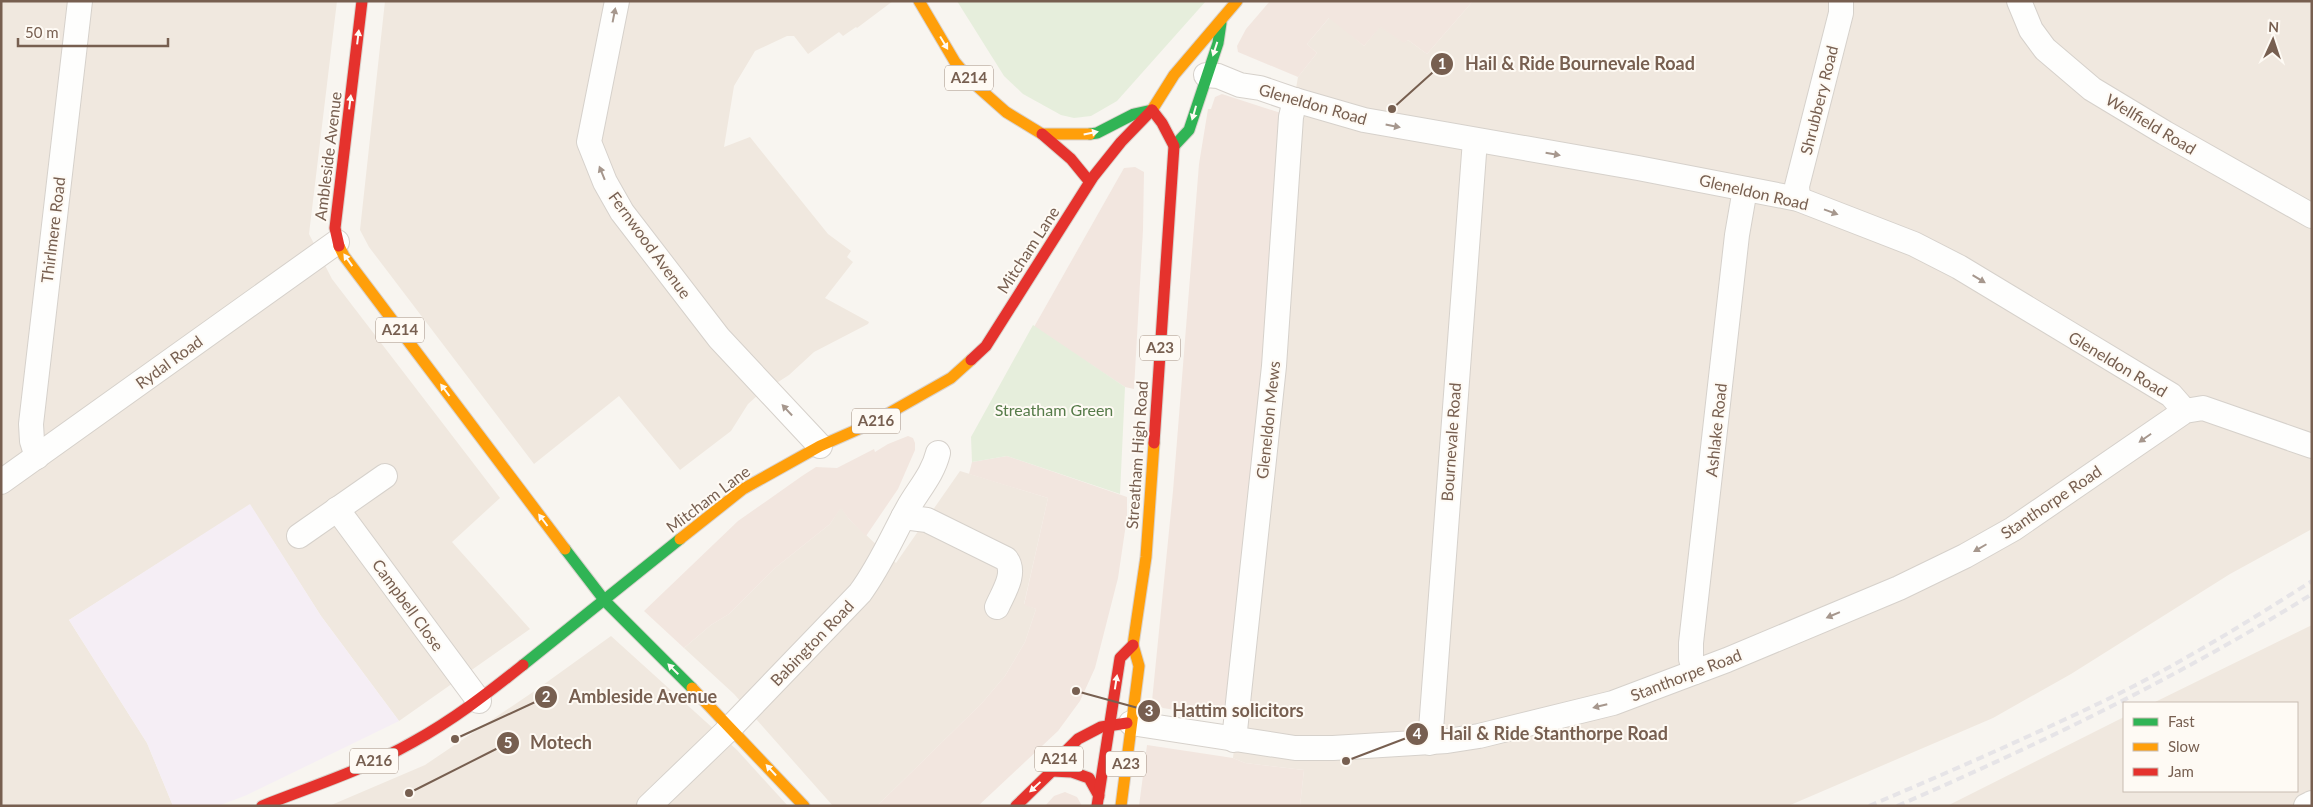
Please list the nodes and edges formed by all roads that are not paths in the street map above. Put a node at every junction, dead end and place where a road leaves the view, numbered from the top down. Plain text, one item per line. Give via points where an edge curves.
1 (80, 1) edge
2 (362, 1) edge
3 (617, 1) edge
4 (919, 1) edge
5 (1237, 1) edge
6 (1842, 1) edge
7 (2019, 1) edge
8 (1221, 22) junction
9 (1206, 75) junction
10 (1295, 100) junction
11 (1152, 110) junction
12 (1042, 134) junction
13 (1475, 140) junction
14 (1174, 146) junction
15 (1089, 181) junction
16 (1745, 189) junction
17 (1798, 199) junction
18 (2312, 216) edge
19 (337, 242) junction
20 (2185, 411) junction
21 (820, 446) junction
22 (2312, 446) edge
23 (938, 454) dead end
24 (37, 457) junction
25 (385, 476) dead end
26 (1, 482) edge
27 (337, 509) junction
28 (903, 517) junction
29 (299, 536) dead end
30 (604, 601) junction
31 (997, 607) dead end
32 (1133, 645) junction
33 (1694, 672) junction
34 (479, 701) junction
35 (1121, 724) junction
36 (731, 727) junction
37 (1234, 740) junction
38 (1430, 743) junction
39 (1052, 771) junction
40 (1098, 801) edge
41 (2312, 803) edge
42 (262, 806) edge
43 (650, 806) edge
44 (804, 806) edge
45 (1016, 806) edge
46 (1121, 806) edge
47 (2306, 806) edge

1 - 24 street, Thirlmere Road via 31,424
19 -> 2 main road, Ambleside Avenue / A214 via 335,228
21 -> 3 street, Fernwood Avenue via 719,338 622,212 605,182 589,142
4 -> 12 main road, A214 via 971,81 1006,112
5 - 8 main road
6 - 17 street, Shrubbery Road via 1798,186
7 - 18 street, Wellfield Road via 2031,30 2045,49 2092,89
8 -> 9 main road via 1218,44
8 - 11 main road via 1174,75
9 - 10 street, Gleneldon Road
9 -> 14 main road via 1189,130
10 -> 13 street, Gleneldon Road via 1364,120
10 - 37 street, Gleneldon Mews via 1291,117 1274,366
12 -> 11 main road, A214 via 1097,132 1134,114
11 - 14 main road
11 - 15 main road, Mitcham Lane / A216 via 1121,140
12 - 15 main road
13 -> 16 street, Gleneldon Road
13 - 38 street, Bournevale Road
14 - 32 main road, Streatham High Road / A23 via 1146,557
15 - 21 main road, Mitcham Lane / A216 via 986,346 951,378 920,397
16 - 17 street, Gleneldon Road
16 - 33 street, Ashlake Road via 1737,235 1691,643
17 -> 20 street, Gleneldon Road via 1914,244 1959,267 2171,396
19 - 24 street, Rydal Road
30 -> 19 main road, Ambleside Avenue / A214 via 369,290
20 - 22 street via 2203,408
20 -> 33 street, Stanthorpe Road via 2013,529 1965,556 1900,588
21 - 30 main road, Mitcham Lane / A216 via 743,490
23 - 28 street, Babington Road
24 - 26 street, Rydal Road
25 - 27 street
27 - 29 street
27 - 34 street, Campbell Close
28 - 31 street via 927,520 1006,560 1010,576
28 - 36 street, Babington Road via 877,570 860,593
30 - 34 main road, Mitcham Lane / A216
36 -> 30 main road, Ambleside Avenue / A214
32 - 35 main road, Streatham High Road / A23 via 1139,666
35 -> 32 main road, Streatham High Road / A23 via 1120,658
33 -> 38 street, Stanthorpe Road via 1613,703 1479,736
34 - 42 main road, Mitcham Lane / A216 via 413,742 360,768
35 - 37 street, Stanthorpe Road
35 - 39 main road, A214 via 1089,731 1062,755
35 - 40 main road, Streatham High Road / A23
35 - 46 main road, Streatham High Road / A23
36 - 43 street, Babington Road
44 -> 36 main road, Ambleside Avenue / A214
37 - 38 street, Stanthorpe Road via 1295,748
39 - 40 main road, A214 via 1072,772 1089,778
39 -> 45 main road, A214
41 - 47 street

